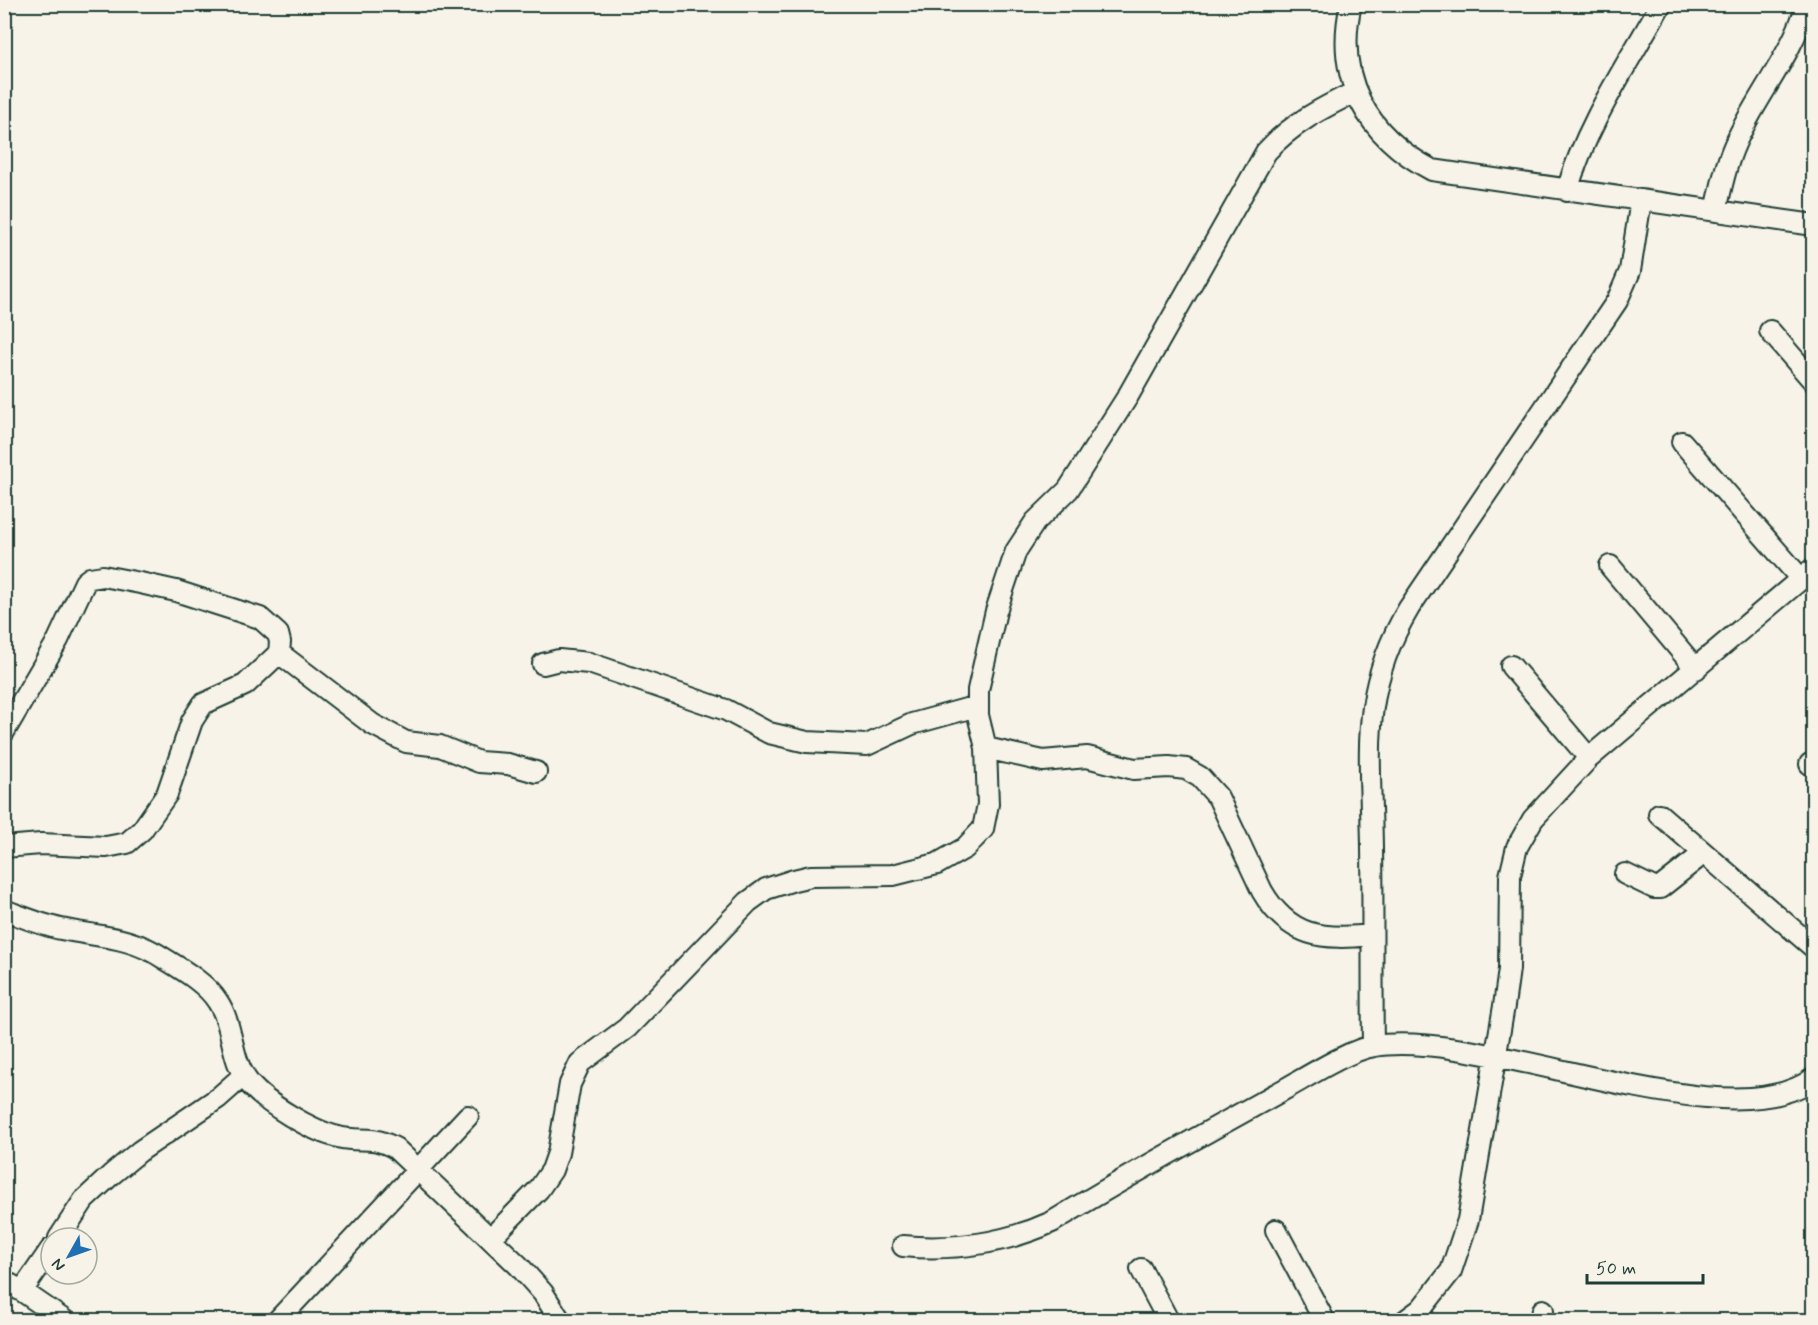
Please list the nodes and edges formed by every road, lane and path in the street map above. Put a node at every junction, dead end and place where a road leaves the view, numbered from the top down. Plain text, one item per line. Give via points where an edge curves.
1 (1351, 4) edge
2 (1661, 4) edge
3 (1807, 4) edge
4 (1355, 92) junction
5 (1567, 191) junction
6 (1641, 200) junction
7 (1716, 211) junction
8 (1814, 225) edge
9 (1770, 331) dead end
10 (1814, 382) edge
11 (1682, 442) dead end
12 (1610, 566) dead end
13 (1807, 573) edge
14 (279, 653) junction
15 (543, 664) dead end
16 (1511, 666) dead end
17 (1696, 669) junction
18 (977, 706) junction
19 (4, 732) edge
20 (986, 748) junction
21 (1589, 758) junction
22 (536, 772) dead end
23 (1659, 814) dead end
24 (4, 847) edge
25 (1704, 853) junction
26 (1625, 874) dead end
27 (4, 910) edge
28 (1372, 935) junction
29 (1814, 948) edge
30 (1373, 1046) junction
31 (1496, 1057) junction
32 (244, 1076) junction
33 (1814, 1078) edge
34 (468, 1116) dead end
35 (419, 1169) junction
36 (67, 1226) edge
37 (1276, 1230) dead end
38 (491, 1238) junction
39 (903, 1246) dead end
40 (39, 1266) edge
41 (1141, 1269) dead end
42 (4, 1281) edge
43 (22, 1291) junction
44 (64, 1320) edge
45 (278, 1320) edge
46 (560, 1320) edge
47 (1168, 1320) edge
48 (1324, 1320) edge
49 (1406, 1320) edge

1 - 4 street via 1346,25
2 - 5 street via 1590,131
3 - 7 street via 1801,27 1736,142
4 - 5 street via 1388,140 1432,170
4 - 18 street via 1309,116 1266,152 1138,379 1084,465 1062,496 1024,535 996,611
5 - 6 street
6 - 7 street
6 - 28 street via 1630,271 1617,301 1409,609 1383,659 1371,711 1368,755
7 - 8 street
9 - 10 street
11 - 13 street
12 - 17 street
13 - 17 street
14 - 19 street via 278,634 260,618 176,591 103,576 90,578
14 - 22 street via 372,724 406,741 440,746 479,762 508,764
14 - 24 street via 245,685 203,704 192,721 167,794 127,843 106,847
15 - 18 street via 559,660 589,663 726,710 769,733 807,742 867,745 912,724
16 - 21 street
17 - 21 street
18 - 20 street
20 - 28 street via 1043,761 1087,757 1134,769 1186,769 1209,785 1218,797 1262,891 1286,921 1319,937
20 - 38 street via 986,818 983,829 965,848 937,864 916,870 811,876 766,889 735,913 627,1028 580,1063 570,1084 552,1170
21 - 31 street via 1533,819 1517,847 1510,876 1509,969
23 - 25 street
25 - 26 street via 1660,888
25 - 29 street
27 - 32 street via 58,929 121,938 167,959 199,982 219,1003
28 - 30 street
30 - 31 street via 1428,1047
30 - 39 street via 1310,1076 1029,1232 956,1247
31 - 33 street via 1732,1100 1777,1094
31 - 49 street via 1459,1252 1438,1289
32 - 35 street via 270,1101 304,1122 340,1138 382,1141
32 - 36 street via 111,1175 84,1200
34 - 35 street
35 - 38 street
35 - 45 street
37 - 48 street
38 - 46 street via 543,1293
40 - 43 street
41 - 47 street
42 - 43 street
43 - 44 street

